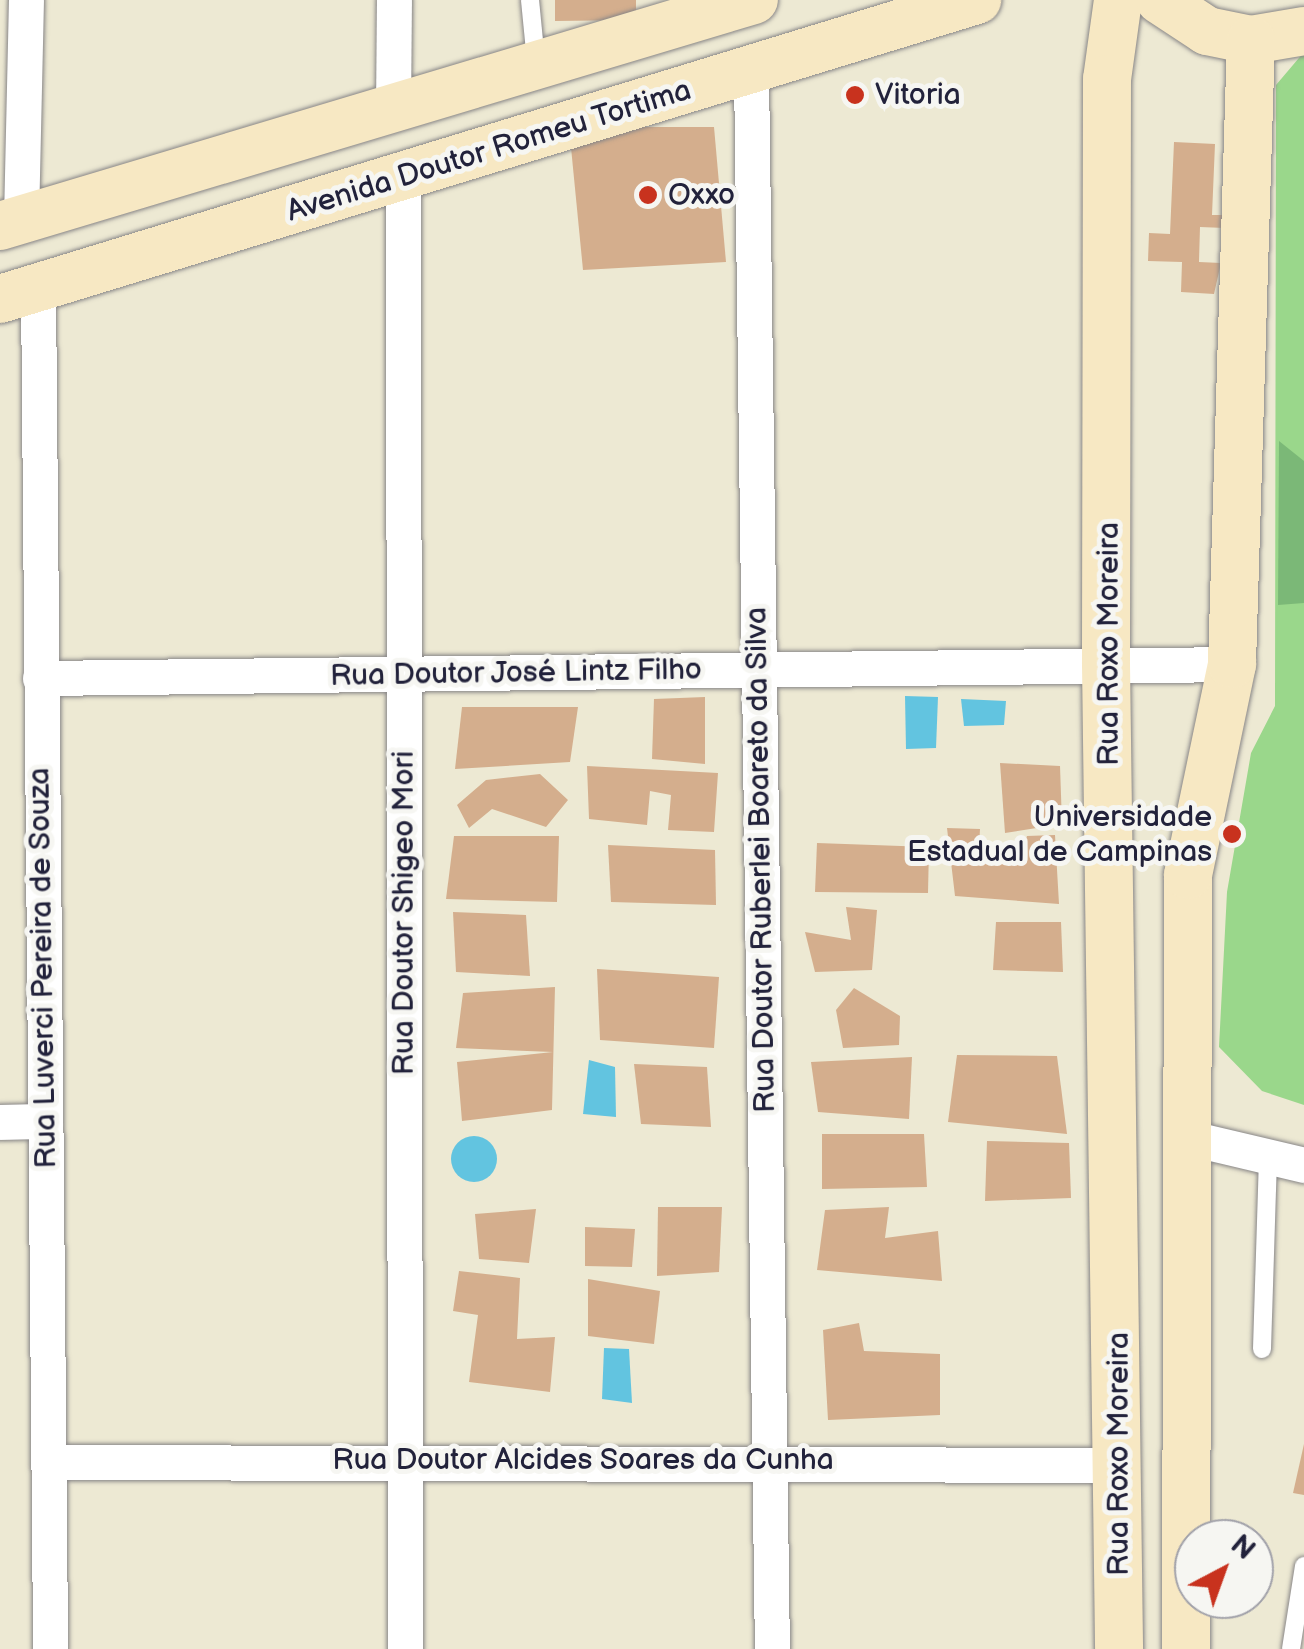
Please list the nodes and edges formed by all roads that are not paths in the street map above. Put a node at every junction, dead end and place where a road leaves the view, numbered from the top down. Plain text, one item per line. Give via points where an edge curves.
1 (26, 0) edge
2 (394, 0) edge
3 (530, 0) edge
4 (977, 0) edge
5 (1118, 0) edge
6 (1160, 0) edge
7 (748, 1) edge
8 (1304, 31) edge
9 (1251, 40) junction
10 (536, 66) junction
11 (751, 72) junction
12 (394, 110) junction
13 (403, 178) junction
14 (11, 223) edge
15 (19, 294) edge
16 (1106, 664) junction
17 (1232, 664) junction
18 (758, 670) junction
19 (404, 674) junction
20 (40, 678) junction
21 (0, 1122) edge
22 (45, 1122) junction
23 (1186, 1137) junction
24 (1268, 1156) junction
25 (1304, 1165) edge
26 (1262, 1349) dead end
27 (404, 1459) junction
28 (770, 1460) junction
29 (48, 1462) junction
30 (1117, 1465) junction
31 (1304, 1566) edge
32 (50, 1649) edge
33 (405, 1649) edge
34 (772, 1649) edge
35 (1119, 1649) edge
36 (1186, 1649) edge
37 (1291, 1649) edge

1 - 14 street
2 - 12 street
3 - 10 lane
4 - 11 main road, Avenida Doutor Romeu Tortima
5 - 16 main road, Rua Roxo Moreira via 1107,78
6 - 9 main road via 1207,32
7 - 10 main road
8 - 9 main road
9 - 17 main road
10 - 12 main road
11 - 13 main road, Avenida Doutor Romeu Tortima
11 - 18 street, Rua Doutor Ruberlei Boareto da Silva
12 - 14 main road
13 - 15 main road, Avenida Doutor Romeu Tortima
13 - 19 street, Rua Doutor Shigeo Mori
15 - 20 street, Rua Luverci Pereira de Souza
16 - 17 street, Rua Doutor José Lintz Filho
16 - 18 street, Rua Doutor José Lintz Filho
16 - 30 main road, Rua Roxo Moreira
17 - 23 main road via 1188,876
18 - 19 street, Rua Doutor José Lintz Filho
18 - 28 street, Rua Doutor Ruberlei Boareto da Silva
19 - 20 street, Rua Doutor José Lintz Filho
19 - 27 street, Rua Doutor Shigeo Mori
20 - 22 street, Rua Luverci Pereira de Souza
21 - 22 street
22 - 29 street, Rua Luverci Pereira de Souza
23 - 24 street
23 - 36 main road
24 - 25 street
24 - 26 lane
27 - 28 street, Rua Doutor Alcides Soares da Cunha
27 - 29 street, Rua Doutor Alcides Soares da Cunha
27 - 33 street, Rua Doutor Shigeo Mori
28 - 30 street, Rua Doutor Alcides Soares da Cunha
28 - 34 street, Rua Doutor Ruberlei Boareto da Silva
29 - 32 street, Rua Luverci Pereira de Souza
30 - 35 main road, Rua Roxo Moreira
31 - 37 lane

